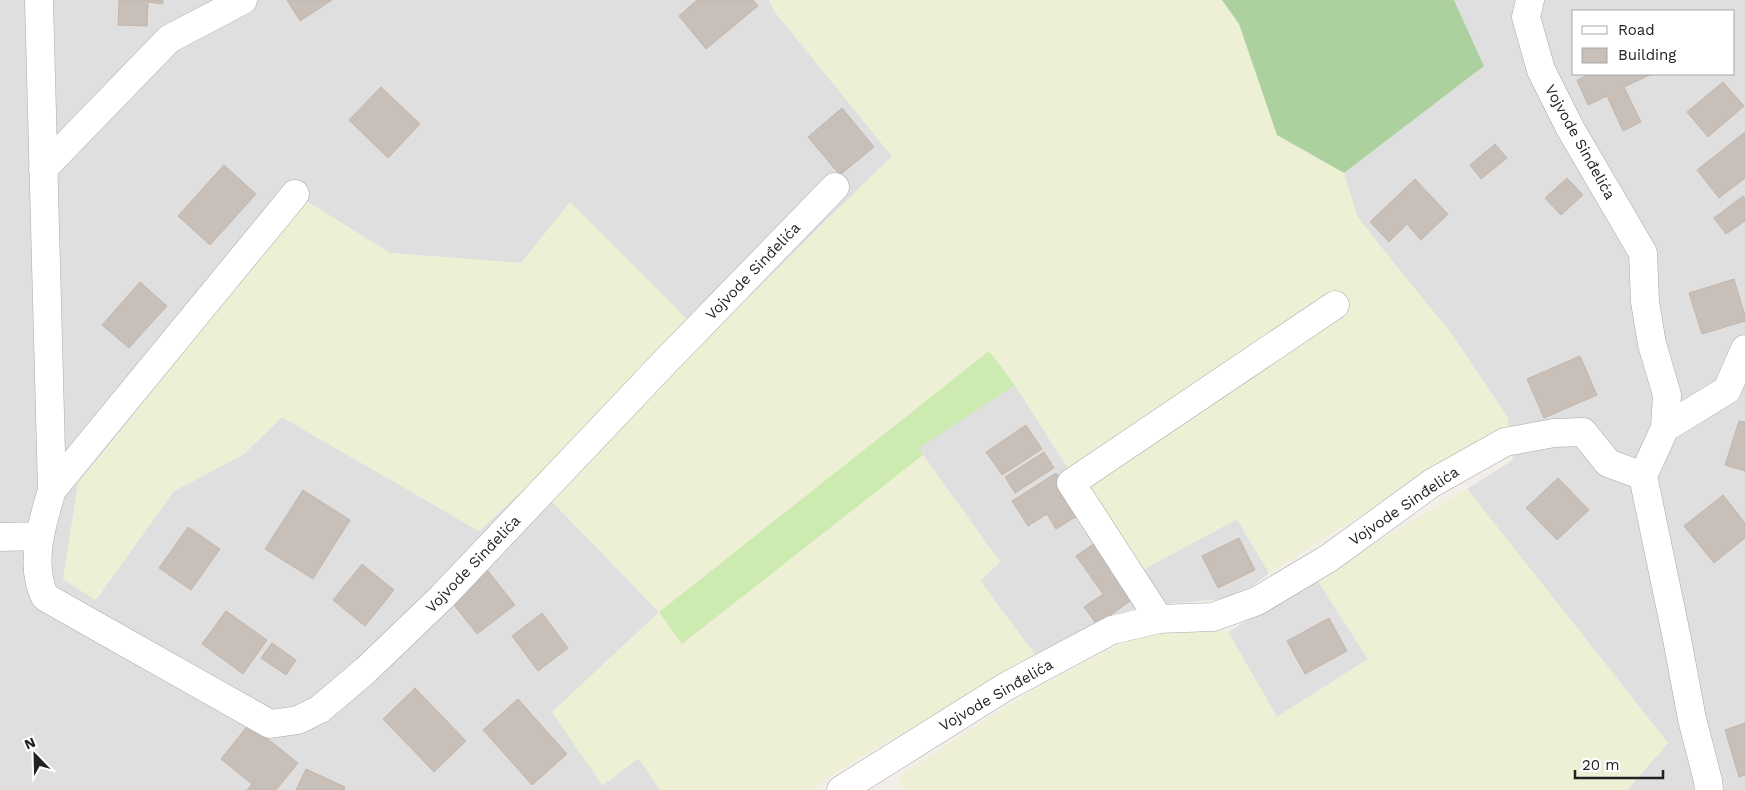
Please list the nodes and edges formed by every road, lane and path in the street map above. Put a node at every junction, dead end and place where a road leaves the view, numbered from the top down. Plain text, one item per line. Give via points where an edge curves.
1 (39, 0) edge
2 (243, 0) edge
3 (1530, 0) edge
4 (43, 169) junction
5 (835, 187) dead end
6 (295, 194) dead end
7 (1335, 304) dead end
8 (1745, 349) edge
9 (1665, 428) junction
10 (1643, 476) junction
11 (52, 490) junction
12 (39, 536) junction
13 (0, 537) edge
14 (1159, 619) junction
15 (841, 790) edge
16 (1709, 790) edge

1 - 4 street
2 - 4 street via 169,39
3 - 9 street, Vojvode Sinđelića via 1526,17 1541,70 1570,128 1643,254 1650,336 1667,395
4 - 11 street
5 - 12 street, Vojvode Sinđelića via 442,598 366,670 320,708 298,720 270,724 45,597 39,584
6 - 11 street
7 - 14 street via 1071,483
8 - 9 street via 1727,390
9 - 10 street, Vojvode Sinđelića
10 - 14 street, Vojvode Sinđelića via 1608,463 1583,432 1554,433 1505,442 1432,483 1329,558 1257,601 1213,617
10 - 16 street
11 - 12 street
12 - 13 street
14 - 15 street, Vojvode Sinđelića via 1112,630 1079,647 1005,687

